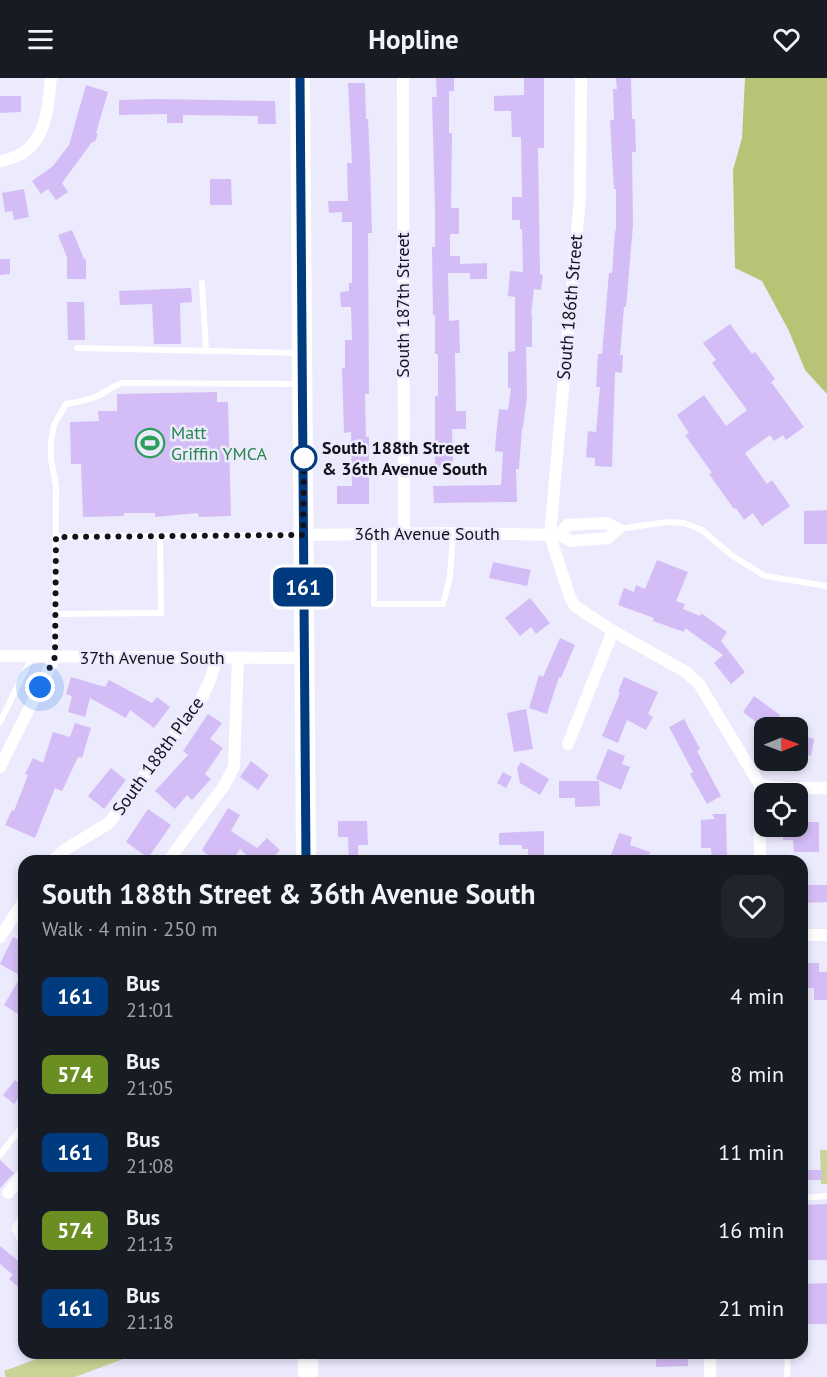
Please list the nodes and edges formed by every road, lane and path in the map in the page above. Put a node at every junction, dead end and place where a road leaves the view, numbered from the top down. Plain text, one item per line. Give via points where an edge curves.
1 (51, 78) edge
2 (300, 78) edge
3 (403, 78) edge
4 (581, 78) edge
5 (0, 161) edge
6 (202, 282) dead end
7 (77, 348) dead end
8 (206, 351) junction
9 (303, 353) junction
10 (303, 384) junction
11 (618, 530) joint
12 (374, 533) junction
13 (404, 533) junction
14 (453, 533) junction
15 (303, 535) junction
16 (555, 535) junction
17 (160, 536) junction
18 (56, 537) junction
19 (827, 586) edge
20 (55, 614) junction
21 (613, 631) junction
22 (0, 656) edge
23 (32, 656) junction
24 (55, 657) junction
25 (217, 658) junction
26 (238, 658) junction
27 (303, 658) junction
28 (0, 722) edge
29 (568, 744) dead end
30 (0, 767) edge
31 (759, 783) edge
32 (808, 788) edge
33 (827, 788) edge
34 (760, 837) edge
35 (59, 855) edge
36 (172, 855) edge
37 (306, 855) edge
38 (760, 855) edge
39 (18, 910) edge
40 (808, 935) edge
41 (827, 935) edge
42 (0, 938) edge
43 (18, 1132) edge
44 (0, 1155) edge
45 (18, 1180) edge
46 (8, 1193) dead end
47 (827, 1196) edge
48 (808, 1198) edge
49 (308, 1359) edge
50 (710, 1359) edge
51 (788, 1359) edge
52 (308, 1377) edge
53 (710, 1377) edge
54 (788, 1377) edge

1 - 5 street via 46,123 30,147 18,156
2 - 9 main road
3 - 13 street, South 187th Street
4 - 16 street, South 186th Street via 580,198
6 - 8 lane
7 - 8 lane
8 - 9 lane
9 - 10 main road
10 - 15 main road
10 - 18 lane via 122,383 97,397 66,404 56,420 51,441
11 - 16 street, 36th Avenue South via 607,522 567,525
11 - 19 lane via 684,523 702,530 730,555 765,576
12 - 13 street, 36th Avenue South
12 - 14 lane via 374,604 443,604 450,577
12 - 15 street, 36th Avenue South
13 - 14 street, 36th Avenue South
14 - 16 street, 36th Avenue South
15 - 17 lane
15 - 27 main road
16 - 21 street via 575,606
17 - 18 lane
17 - 20 lane via 161,613
18 - 20 lane
20 - 24 lane
21 - 29 street
21 - 31 street via 686,672 699,684
22 - 23 street, 37th Avenue South
23 - 24 street, 37th Avenue South
23 - 28 lane
24 - 25 street, 37th Avenue South
24 - 30 street
25 - 26 street, 37th Avenue South
25 - 35 street, South 188th Place via 202,698 109,823
26 - 27 street, 37th Avenue South
26 - 36 street via 234,768
27 - 37 main road
32 - 33 street
34 - 38 street
39 - 42 street
40 - 41 street
43 - 44 lane
45 - 46 street
47 - 48 lane
49 - 52 main road
50 - 53 street
51 - 54 lane

